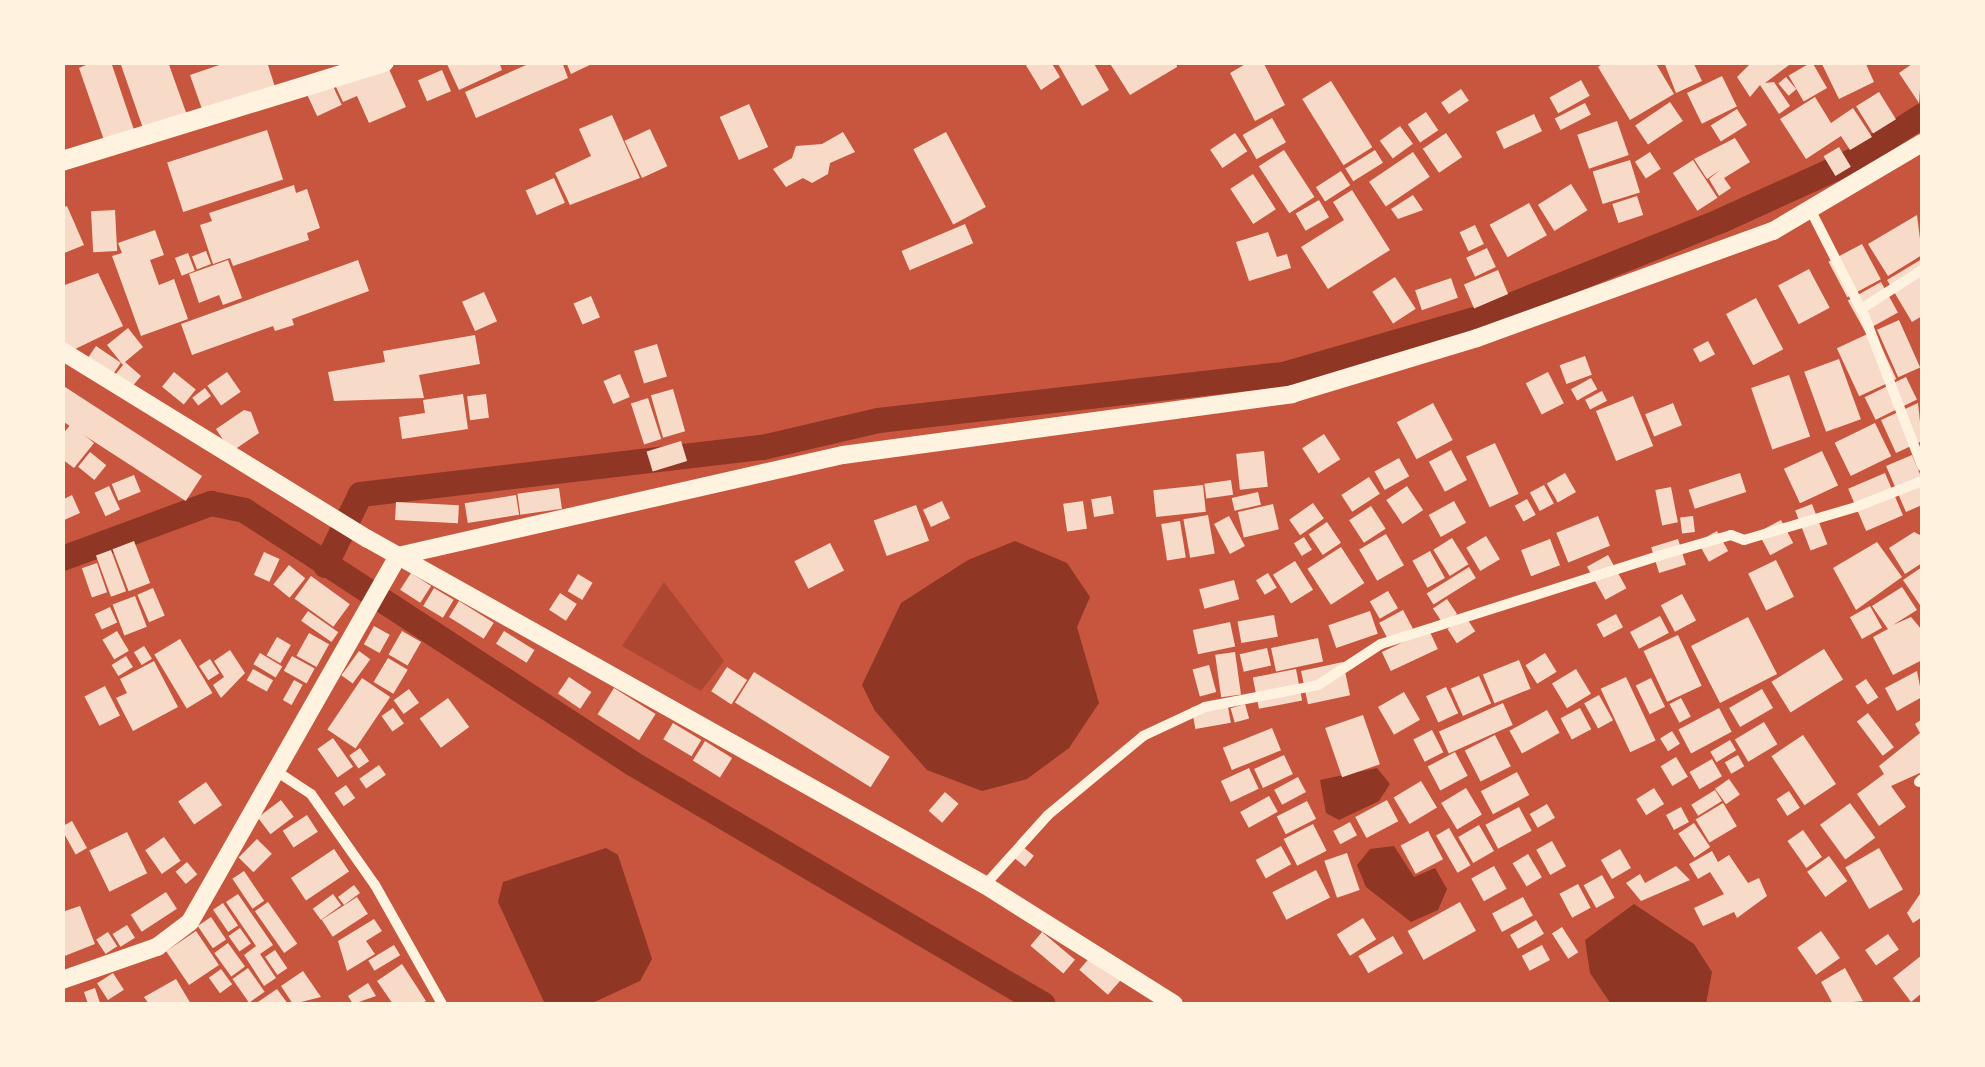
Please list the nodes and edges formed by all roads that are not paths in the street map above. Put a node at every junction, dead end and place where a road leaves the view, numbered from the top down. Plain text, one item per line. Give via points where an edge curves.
1 (384, 62) edge
2 (1922, 144) edge
3 (62, 160) edge
4 (1812, 214) junction
5 (1922, 270) edge
6 (1861, 309) junction
7 (62, 352) edge
8 (1922, 466) edge
9 (1922, 481) edge
10 (398, 556) junction
11 (276, 770) junction
12 (985, 885) junction
13 (62, 980) edge
14 (442, 1004) edge
15 (1174, 1004) edge

1 - 3 main road
2 - 4 street
4 - 6 street
4 - 10 street via 1625,287 1292,394 843,455
5 - 6 street
6 - 8 street
7 - 10 street
9 - 12 street via 1856,507 1744,540 1732,535 1658,556 1381,644 1318,685 1205,707 1143,736 1048,815
10 - 11 street
10 - 12 street
11 - 13 street via 190,922 157,947
11 - 14 street via 311,794 375,885
12 - 15 street

